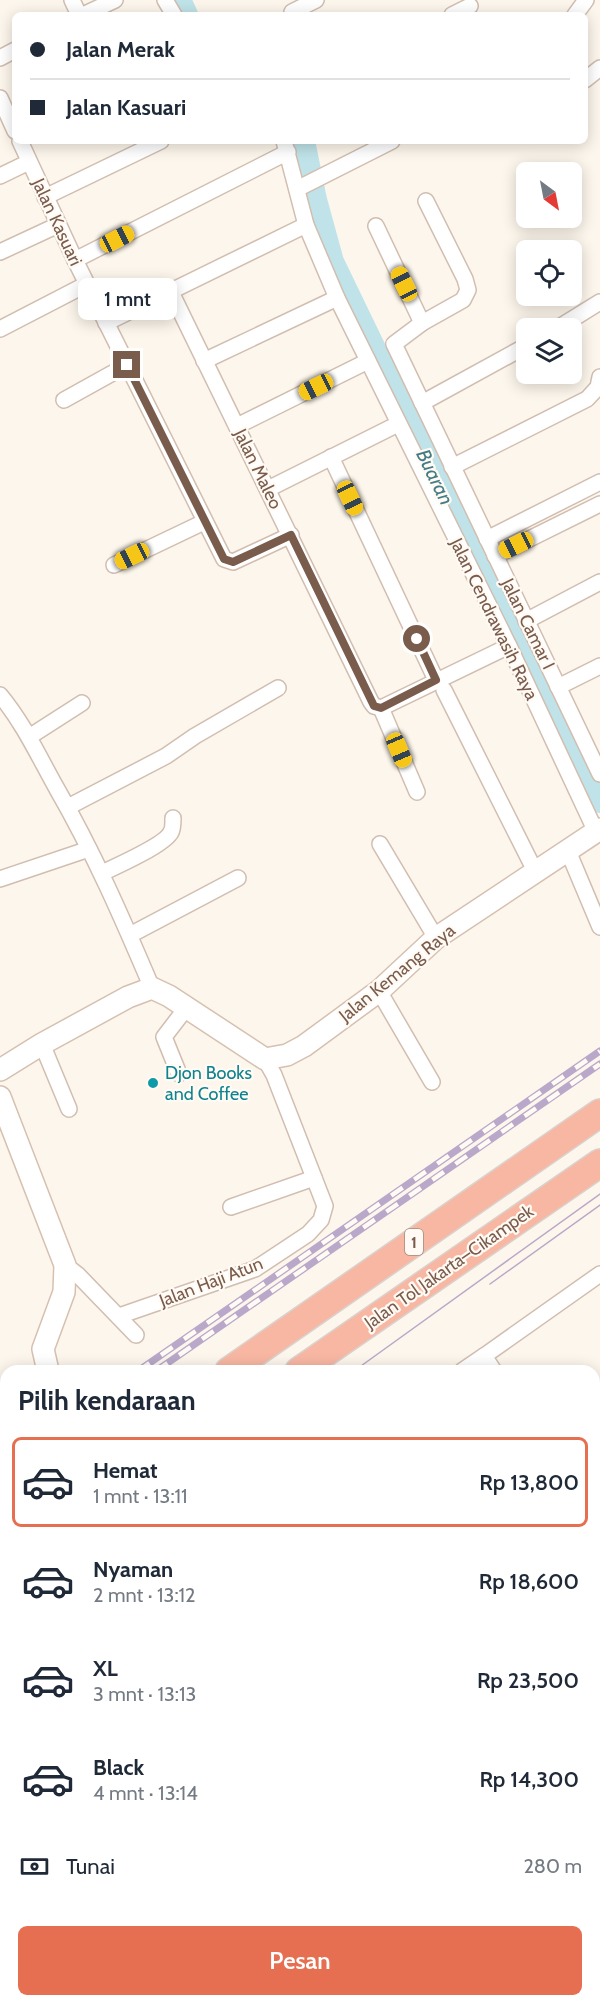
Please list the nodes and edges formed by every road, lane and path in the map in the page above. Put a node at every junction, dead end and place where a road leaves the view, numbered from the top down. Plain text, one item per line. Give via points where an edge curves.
1 (115, 0) edge
2 (316, 0) edge
3 (470, 6) dead end
4 (290, 9) edge
5 (88, 12) edge
6 (458, 12) edge
7 (600, 68) edge
8 (588, 78) edge
9 (0, 98) edge
10 (12, 124) edge
11 (21, 144) edge
12 (155, 144) edge
13 (386, 144) edge
14 (286, 146) edge
15 (29, 162) junction
16 (0, 176) edge
17 (300, 187) junction
18 (45, 197) junction
19 (426, 201) dead end
20 (58, 225) junction
21 (306, 225) junction
22 (376, 226) dead end
23 (0, 252) edge
24 (75, 260) junction
25 (87, 284) junction
26 (170, 290) junction
27 (337, 298) junction
28 (600, 302) edge
29 (574, 318) edge
30 (106, 323) junction
31 (422, 323) junction
32 (0, 329) edge
33 (516, 352) edge
34 (204, 361) junction
35 (369, 361) junction
36 (127, 365) junction
37 (600, 377) edge
38 (64, 400) dead end
39 (422, 403) junction
40 (398, 424) junction
41 (237, 426) junction
42 (331, 457) junction
43 (452, 466) junction
44 (600, 482) edge
45 (268, 489) junction
46 (600, 504) edge
47 (204, 522) junction
48 (291, 535) junction
49 (487, 540) junction
50 (495, 556) junction
51 (114, 565) dead end
52 (600, 582) edge
53 (494, 590) junction
54 (526, 621) junction
55 (509, 646) junction
56 (600, 666) edge
57 (440, 685) junction
58 (558, 687) junction
59 (278, 688) dead end
60 (0, 695) edge
61 (82, 703) dead end
62 (381, 708) junction
63 (29, 737) junction
64 (595, 749) edge
65 (600, 774) edge
66 (417, 792) dead end
67 (68, 807) junction
68 (173, 818) dead end
69 (598, 830) edge
70 (380, 844) dead end
71 (89, 849) junction
72 (568, 851) junction
73 (102, 873) junction
74 (536, 873) junction
75 (238, 878) dead end
76 (0, 879) edge
77 (600, 927) edge
78 (130, 935) junction
79 (436, 938) junction
80 (152, 988) junction
81 (379, 991) junction
82 (187, 1008) junction
83 (42, 1044) junction
84 (265, 1059) junction
85 (0, 1070) edge
86 (179, 1074) dead end
87 (432, 1082) dead end
88 (0, 1097) edge
89 (69, 1109) dead end
90 (600, 1113) edge
91 (600, 1163) edge
92 (314, 1178) junction
93 (231, 1207) dead end
94 (65, 1265) junction
95 (600, 1274) edge
96 (119, 1316) junction
97 (136, 1335) dead end
98 (484, 1356) junction
99 (47, 1365) edge
100 (238, 1365) edge
101 (308, 1365) edge
102 (471, 1365) edge
103 (491, 1365) edge

1 - 5 street
2 - 4 street
3 - 6 street
7 - 8 street
9 - 10 street
11 - 15 street, Jalan Kasuari
12 - 18 street
13 - 17 street
14 - 17 street, Jalan Cendrawasih Raya
14 - 24 street
15 - 16 street
15 - 18 street, Jalan Kasuari
17 - 21 street, Jalan Cendrawasih Raya
18 - 20 street, Jalan Kasuari
19 - 31 street via 468,290 462,300
20 - 23 street
20 - 24 street, Jalan Kasuari
21 - 26 street
21 - 27 street, Jalan Cendrawasih Raya
22 - 31 street
24 - 25 street, Jalan Kasuari
25 - 30 street, Jalan Kasuari
25 - 32 street
26 - 30 street
26 - 34 street, Jalan Maleo
27 - 34 street
27 - 35 street, Jalan Cendrawasih Raya
28 - 29 street
30 - 36 street, Jalan Kasuari
31 - 39 street, Jalan Camar I via 393,344
33 - 39 street
34 - 41 street, Jalan Maleo
35 - 40 street, Jalan Cendrawasih Raya
35 - 41 street
36 - 38 street
36 - 47 street, Jalan Kasuari
37 - 43 street via 598,387 587,399
39 - 43 street, Jalan Camar I
40 - 42 street
40 - 53 street, Jalan Cendrawasih Raya
41 - 45 street, Jalan Maleo
42 - 45 street
42 - 57 street
43 - 49 street, Jalan Camar I
44 - 49 street
45 - 48 street, Jalan Maleo
46 - 50 street
47 - 48 street, Jalan Kasuari via 229,562
47 - 51 street
48 - 62 street, Jalan Maleo via 371,702
49 - 50 street, Jalan Camar I
50 - 53 street, Jalan Camar I
52 - 54 street
53 - 54 street, Jalan Camar I
53 - 55 street, Jalan Cendrawasih Raya
54 - 58 street, Jalan Camar I
55 - 57 street
55 - 69 street, Jalan Cendrawasih Raya
56 - 58 street
57 - 62 street
57 - 74 street
58 - 64 street, Jalan Camar I
59 - 67 street via 166,756
60 - 63 street
61 - 63 street
62 - 66 street, Jalan Maleo
63 - 67 street
64 - 65 street, Jalan Camar I
67 - 71 street
68 - 73 street via 171,832 162,841
69 - 72 street, Jalan Kemang Raya
70 - 79 street
71 - 73 street
71 - 76 street
72 - 74 street, Jalan Kemang Raya
72 - 77 street
73 - 78 street
74 - 79 street, Jalan Kemang Raya
75 - 78 street
78 - 80 street
79 - 81 street, Jalan Kemang Raya
80 - 82 street
80 - 83 street
81 - 84 street, Jalan Kemang Raya via 296,1050
81 - 87 street
82 - 84 street
82 - 86 street via 164,1037
83 - 85 street
83 - 89 street
84 - 92 street
88 - 94 street
90 - 100 highway, 1
91 - 101 highway, Jalan Tol Jakarta–Cikampek / 1
92 - 93 street
92 - 96 street, Jalan Haji Atun via 325,1206 321,1220 308,1234 255,1269
94 - 96 street
94 - 99 street via 64,1292 43,1349
95 - 98 street
96 - 97 street
98 - 102 street
98 - 103 street

